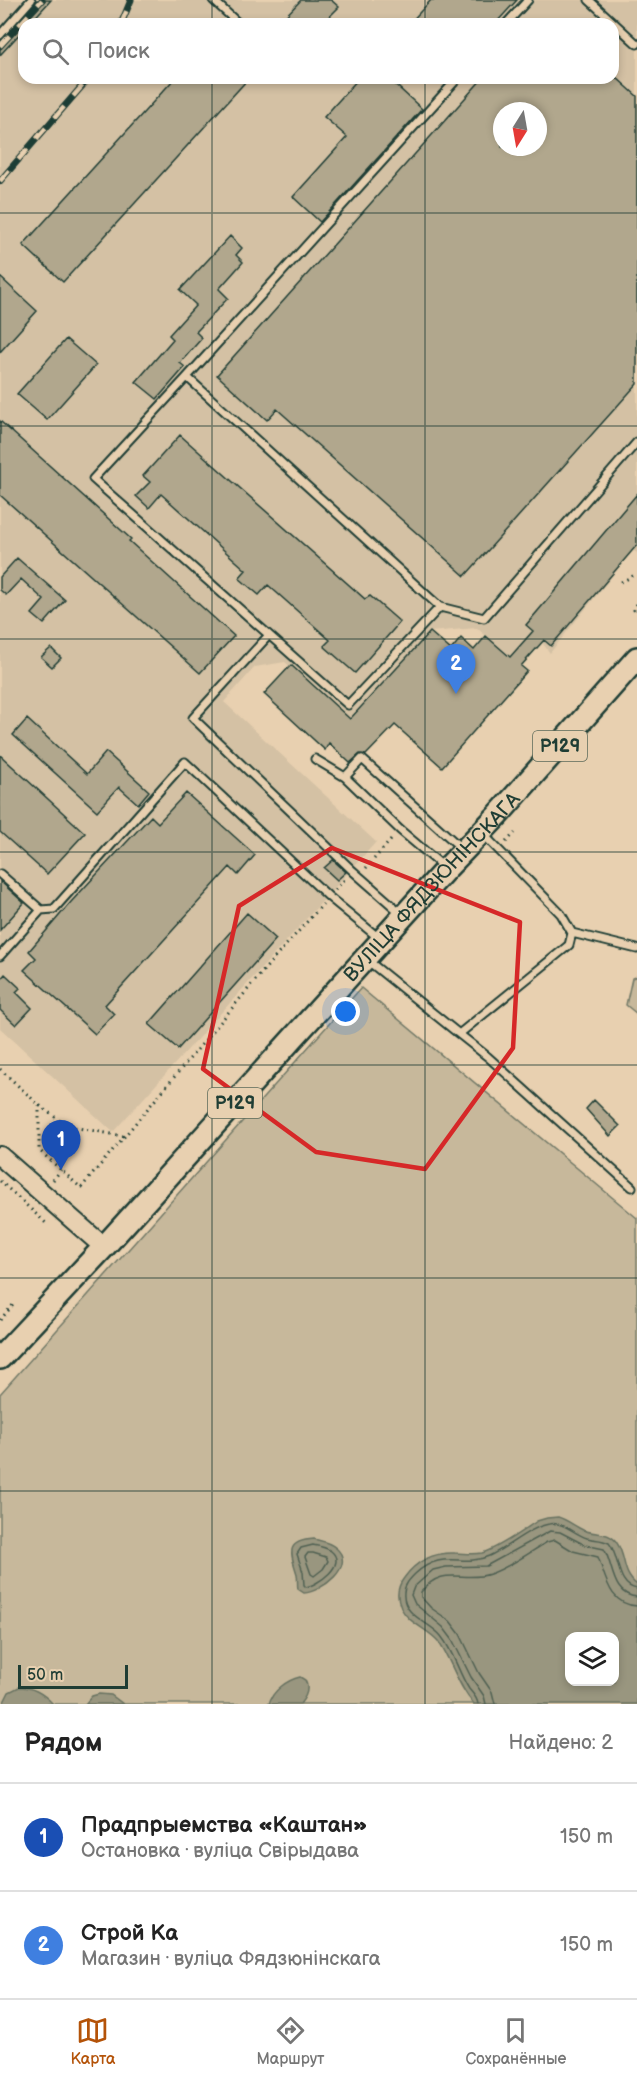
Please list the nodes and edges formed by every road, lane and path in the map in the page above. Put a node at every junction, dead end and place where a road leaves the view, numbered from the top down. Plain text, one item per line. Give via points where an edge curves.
1 (31, 0) edge
2 (213, 0) edge
3 (528, 0) edge
4 (589, 0) edge
5 (232, 18) edge
6 (512, 18) edge
7 (609, 18) edge
8 (619, 28) edge
9 (0, 34) edge
10 (637, 44) edge
11 (453, 84) edge
12 (186, 377) junction
13 (637, 442) edge
14 (637, 574) edge
15 (621, 582) dead end
16 (637, 604) edge
17 (440, 608) junction
18 (637, 613) edge
19 (269, 635) junction
20 (637, 658) edge
21 (315, 759) dead end
22 (345, 777) junction
23 (481, 832) junction
24 (515, 833) dead end
25 (391, 840) dead end
26 (499, 849) junction
27 (463, 850) junction
28 (446, 869) junction
29 (353, 871) junction
30 (0, 874) edge
31 (329, 897) junction
32 (40, 910) junction
33 (404, 915) junction
34 (572, 933) junction
35 (382, 941) junction
36 (637, 949) edge
37 (0, 956) edge
38 (366, 959) junction
39 (459, 1034) junction
40 (0, 1069) edge
41 (39, 1105) junction
42 (123, 1136) junction
43 (0, 1156) edge
44 (0, 1180) edge
45 (632, 1187) dead end
46 (48, 1225) dead end
47 (104, 1247) junction
48 (13, 1305) dead end
49 (0, 1320) edge
50 (0, 1358) edge

1 - 9 lane
2 - 5 lane
3 - 6 lane
4 - 7 lane
8 - 10 lane
11 - 12 lane
12 - 17 lane
12 - 19 lane via 93,479
13 - 17 lane via 484,618
14 - 15 path
16 - 18 path
17 - 19 lane via 348,705
19 - 29 lane via 193,718
20 - 23 main road, ВУЛІЦА ФЯДЗЮНІНСКАГА / Р129
21 - 22 lane
22 - 27 lane via 362,759
22 - 28 lane
23 - 26 lane
23 - 27 main road, ВУЛІЦА ФЯДЗЮНІНСКАГА / Р129
24 - 26 path
25 - 29 path via 365,869
26 - 34 lane via 561,914
27 - 28 main road, ВУЛІЦА ФЯДЗЮНІНСКАГА / Р129
28 - 33 main road, ВУЛІЦА ФЯДЗЮНІНСКАГА / Р129
29 - 31 path
29 - 33 lane
30 - 32 lane
31 - 32 lane via 185,762 54,909
31 - 35 lane
31 - 42 path
32 - 37 lane
33 - 35 main road, ВУЛІЦА ФЯДЗЮНІНСКАГА / Р129
34 - 36 lane
34 - 39 lane via 569,945
35 - 38 main road, ВУЛІЦА ФЯДЗЮНІНСКАГА / Р129
38 - 39 lane
38 - 47 main road, ВУЛІЦА ФЯДЗЮНІНСКАГА / Р129
39 - 45 lane
40 - 41 path
41 - 42 path via 67,1126
41 - 42 path via 39,1150 81,1188
43 - 47 main road
44 - 46 path
47 - 50 main road, Р129
48 - 49 path

